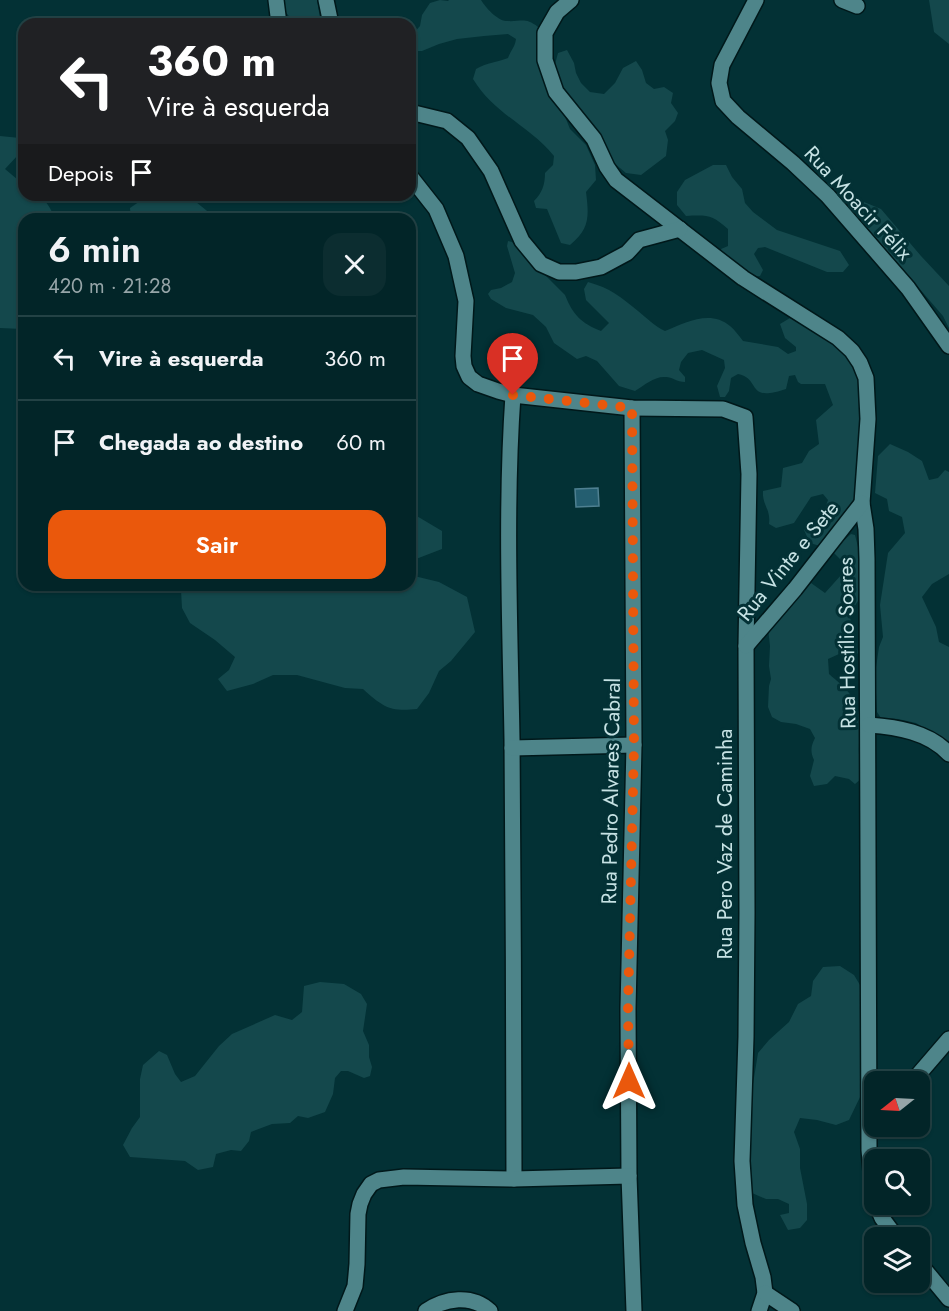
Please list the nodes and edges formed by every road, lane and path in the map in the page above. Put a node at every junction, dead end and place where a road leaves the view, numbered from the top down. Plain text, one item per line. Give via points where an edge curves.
1 (276, 0) edge
2 (326, 0) edge
3 (571, 0) edge
4 (756, 0) edge
5 (842, 0) edge
6 (857, 6) dead end
7 (278, 18) edge
8 (330, 18) edge
9 (416, 113) edge
10 (416, 184) edge
11 (680, 229) junction
12 (949, 346) edge
13 (513, 395) junction
14 (632, 408) junction
15 (862, 503) junction
16 (746, 646) junction
17 (869, 725) junction
18 (634, 745) junction
19 (512, 748) junction
20 (949, 754) edge
21 (949, 1039) edge
22 (920, 1071) edge
23 (869, 1149) edge
24 (629, 1176) junction
25 (514, 1179) junction
26 (930, 1276) edge
27 (765, 1293) junction
28 (949, 1299) edge
29 (345, 1311) edge
30 (426, 1311) edge
31 (490, 1311) edge
32 (634, 1311) edge
33 (759, 1311) edge
34 (792, 1311) edge

1 - 7 street
2 - 8 street
3 - 11 street, Rua Hostílio Soares via 557,12 545,33 545,60 556,92 594,139 616,180
4 - 12 street, Rua Moacir Félix via 722,65 718,83 723,101 828,196 909,288
5 - 6 street
9 - 11 street via 447,121 468,138 491,171 522,241 542,264 560,272 601,267 627,253 639,240
10 - 13 street via 436,209 456,256 466,301 463,356 469,377 478,384
11 - 15 street, Rua Hostílio Soares via 744,278 838,338 860,363 866,378 868,419
13 - 14 street
13 - 19 street via 509,540
14 - 16 street, Rua Pero Vaz de Caminha via 723,409 746,417
14 - 18 street, Rua Pedro Alvares Cabral
15 - 16 street, Rua Vinte e Sete
15 - 17 street, Rua Hostílio Soares via 867,559
16 - 27 street, Rua Pero Vaz de Caminha via 742,1161 745,1205
17 - 20 street via 923,735
17 - 23 street, Rua Hostílio Soares
18 - 19 street
18 - 24 street, Rua Pedro Alvares Cabral
19 - 25 street
21 - 22 street
24 - 25 street
24 - 32 street, Rua Pedro Alvares Cabral
25 - 29 street via 404,1177 371,1184 360,1204 355,1286
26 - 28 street
27 - 33 street
27 - 34 street
30 - 31 street via 460,1299 471,1300

